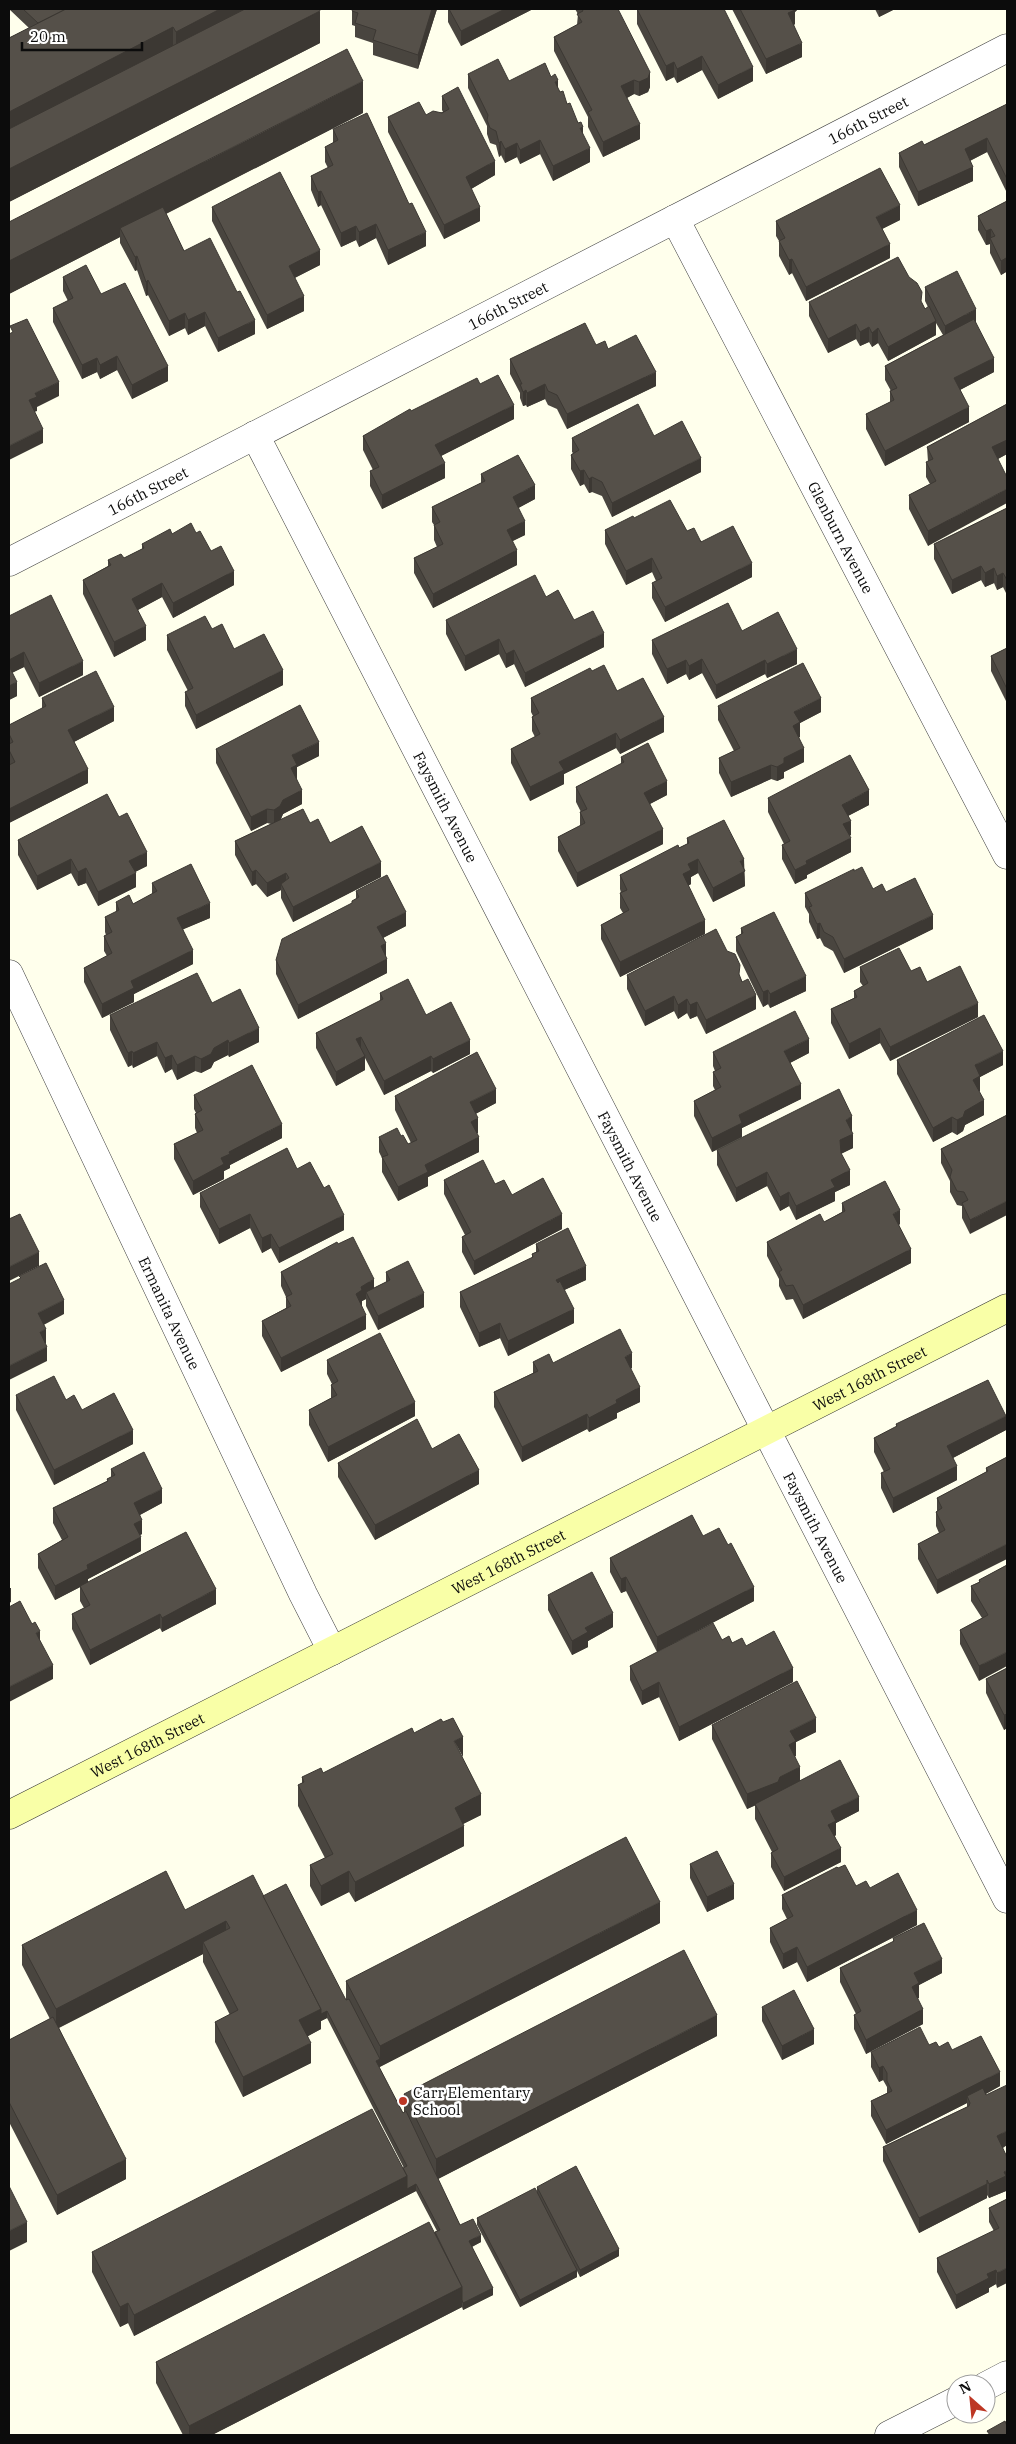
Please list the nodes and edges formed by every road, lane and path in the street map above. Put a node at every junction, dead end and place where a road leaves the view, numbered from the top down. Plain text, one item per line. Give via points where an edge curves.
1 (1007, 48) edge
2 (675, 219) junction
3 (255, 435) junction
4 (9, 562) edge
5 (1007, 855) edge
6 (9, 974) edge
7 (1007, 1308) edge
8 (766, 1430) junction
9 (332, 1651) junction
10 (9, 1815) edge
11 (1007, 1899) edge
12 (946, 2406) edge
13 (889, 2435) edge

1 - 2 street, 166th Street
2 - 3 street, 166th Street
2 - 5 street, Glenburn Avenue
3 - 4 street, 166th Street
3 - 8 street, Faysmith Avenue
6 - 9 street, Ermanita Avenue
7 - 8 street, West 168th Street
8 - 9 street, West 168th Street
8 - 11 street, Faysmith Avenue
9 - 10 street, West 168th Street
12 - 13 street

